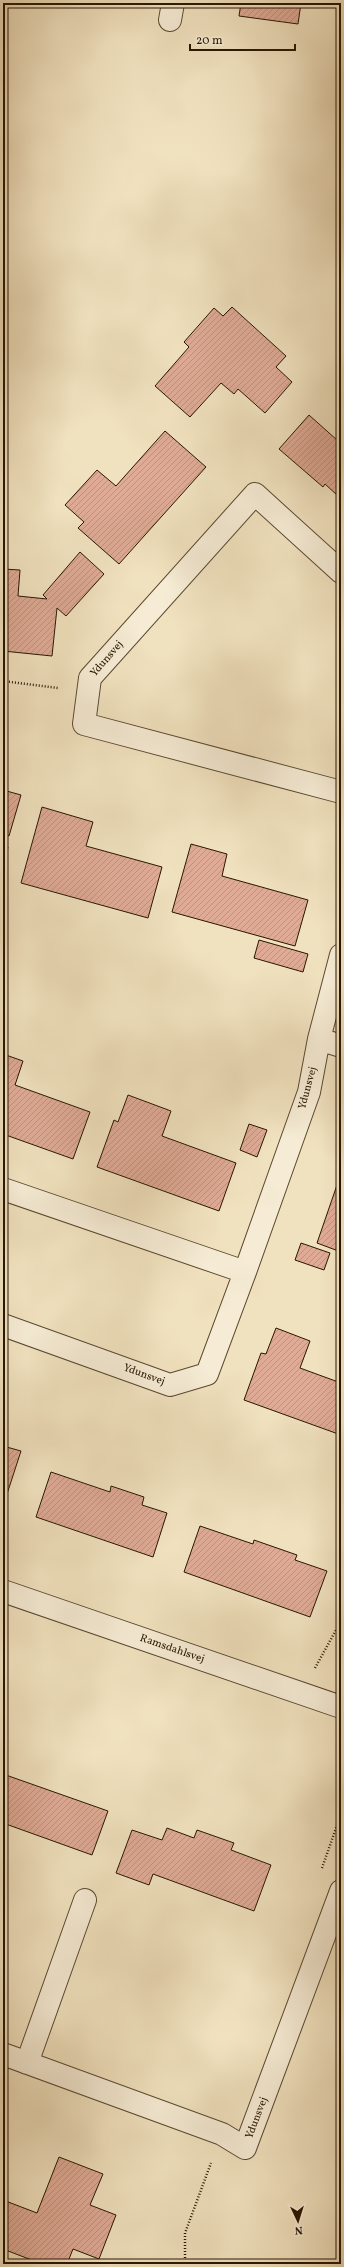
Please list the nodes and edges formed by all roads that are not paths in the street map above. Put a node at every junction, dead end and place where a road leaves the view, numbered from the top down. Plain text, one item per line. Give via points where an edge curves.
1 (341, 572) edge
2 (341, 792) edge
3 (341, 955) edge
4 (319, 1039) junction
5 (341, 1046) edge
6 (3, 1189) edge
7 (245, 1272) junction
8 (3, 1325) edge
9 (3, 1591) edge
10 (341, 1707) edge
11 (341, 1891) edge
12 (85, 1900) dead end
13 (3, 2054) edge
14 (26, 2063) junction

1 - 2 street, Ydunsvej via 255,494 90,678 84,724
3 - 4 street, Ydunsvej
4 - 5 street
4 - 7 street, Ydunsvej via 309,1092
6 - 7 street
7 - 8 street, Ydunsvej via 207,1374 170,1385
9 - 10 street, Ramsdahlsvej
11 - 14 street, Ydunsvej via 245,2148 222,2134
12 - 14 street
13 - 14 street, Ydunsvej

